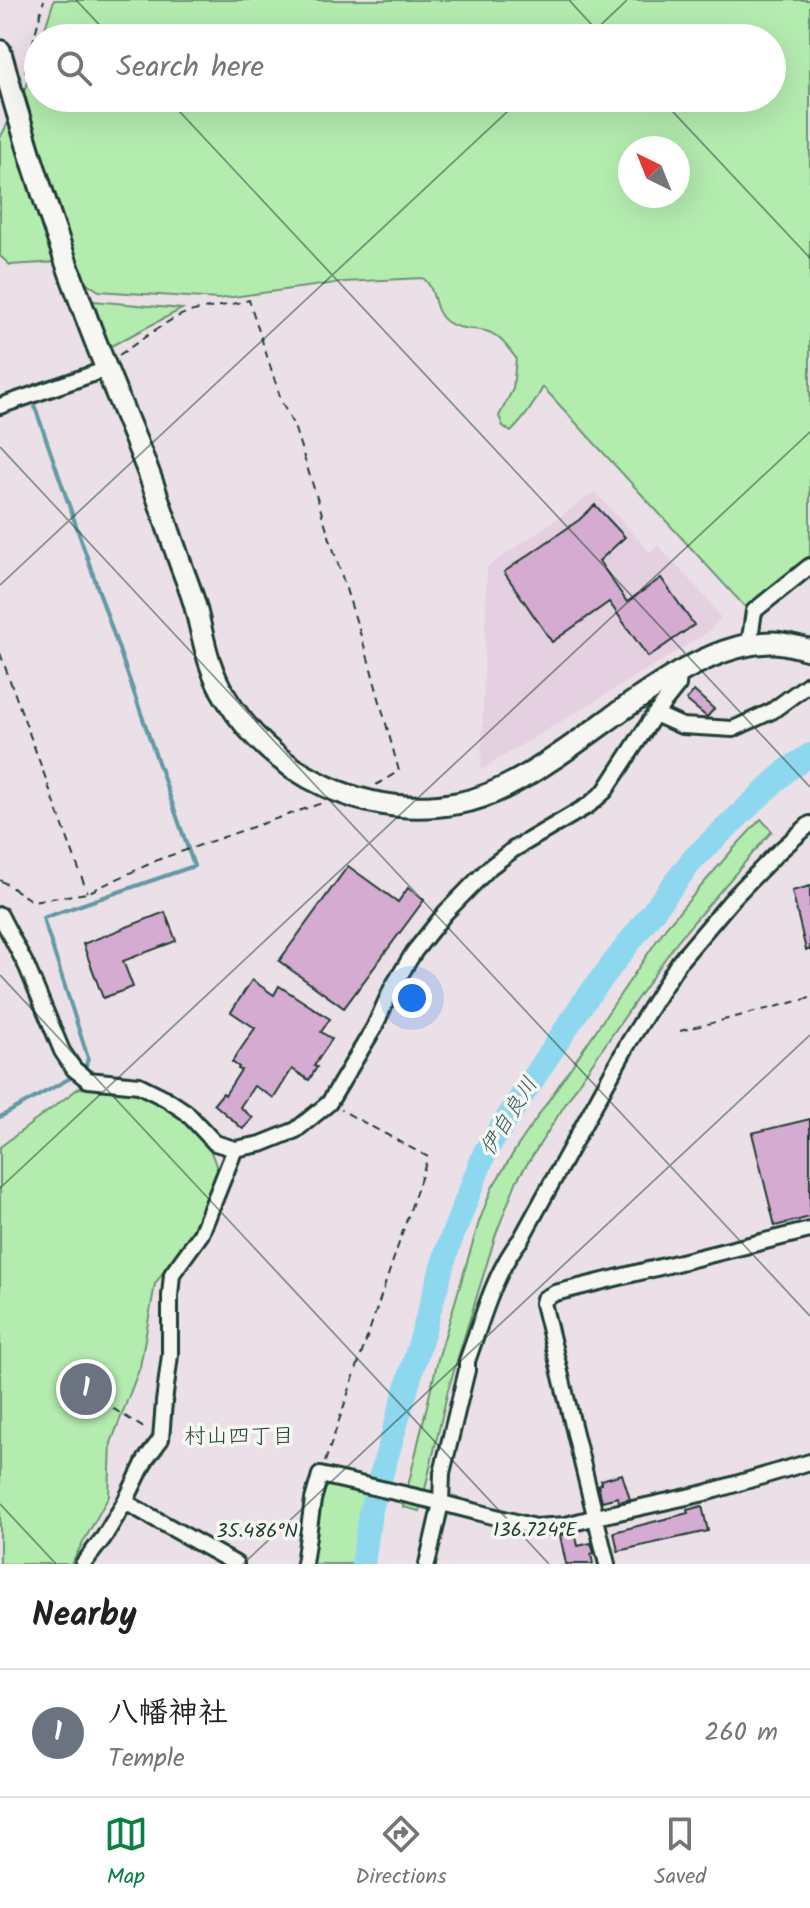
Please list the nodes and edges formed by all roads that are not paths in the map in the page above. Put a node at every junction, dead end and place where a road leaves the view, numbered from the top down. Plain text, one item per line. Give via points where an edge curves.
1 (0, 51) edge
2 (106, 367) junction
3 (0, 406) edge
4 (810, 566) edge
5 (749, 645) junction
6 (810, 650) edge
7 (679, 674) junction
8 (810, 683) edge
9 (655, 714) junction
10 (810, 824) edge
11 (0, 915) edge
12 (235, 1149) junction
13 (810, 1230) edge
14 (810, 1462) edge
15 (125, 1502) junction
16 (435, 1502) junction
17 (596, 1517) junction
18 (83, 1564) edge
19 (236, 1564) edge
20 (304, 1564) edge
21 (427, 1564) edge
22 (607, 1564) edge

1 - 2 street via 34,169
2 - 3 street
2 - 7 street via 146,466 196,609 206,656 225,697 281,761 314,781 375,803 461,803 500,789 549,761
4 - 5 street via 754,611
5 - 6 street via 790,644
5 - 7 street via 713,655
7 - 9 street via 678,685
8 - 9 street via 772,711 733,729 682,726
9 - 12 street via 605,791 490,867 445,913 392,988 329,1103 296,1130
10 - 16 street via 734,897 679,962 513,1249 467,1361
11 - 12 street via 74,1069 88,1080 139,1085 186,1112 215,1143
12 - 15 street via 201,1234 172,1274 161,1439
13 - 17 street via 544,1299
14 - 17 street
15 - 18 street
15 - 19 street
16 - 17 street via 535,1527
16 - 20 street via 326,1476 313,1500
16 - 21 street
17 - 22 street

